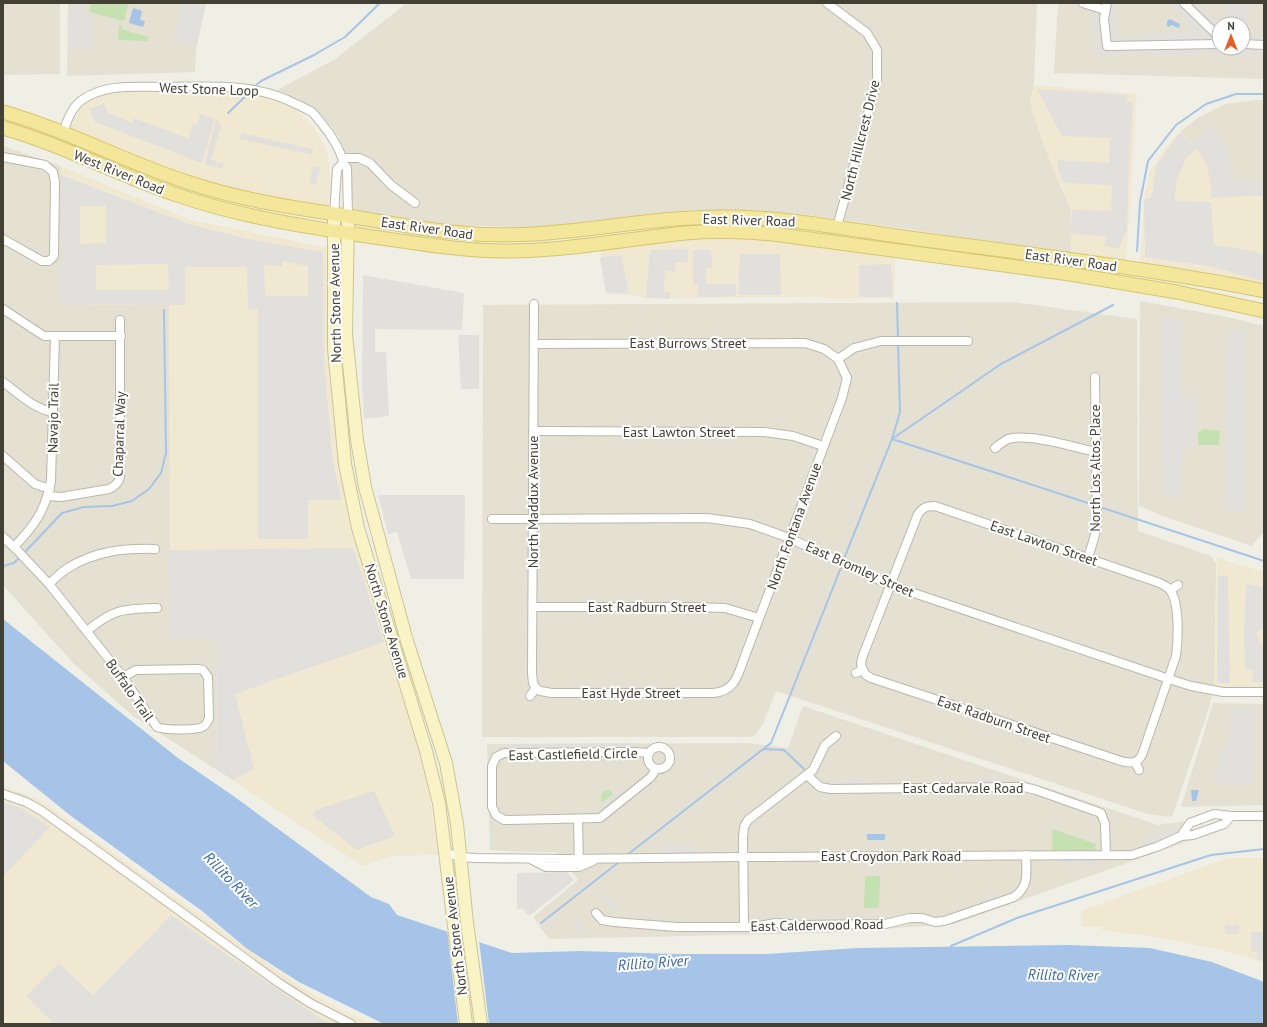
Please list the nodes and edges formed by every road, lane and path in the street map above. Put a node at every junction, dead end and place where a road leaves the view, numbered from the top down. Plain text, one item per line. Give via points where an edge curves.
1 (827, 3) edge
2 (1083, 3) edge
3 (1184, 3) edge
4 (1106, 6) edge
5 (1211, 29) edge
6 (1211, 44) edge
7 (1251, 44) edge
8 (1264, 45) edge
9 (3, 112) edge
10 (3, 128) edge
11 (63, 133) junction
12 (3, 157) edge
13 (343, 161) junction
14 (234, 196) joint
15 (415, 203) dead end
16 (236, 213) joint
17 (334, 214) junction
18 (348, 216) junction
19 (752, 218) junction
20 (837, 227) junction
21 (341, 232) junction
22 (732, 232) junction
23 (661, 236) junction
24 (3, 239) edge
25 (1264, 291) edge
26 (534, 304) dead end
27 (3, 309) edge
28 (1264, 311) edge
29 (120, 320) dead end
30 (55, 336) junction
31 (120, 336) junction
32 (968, 341) dead end
33 (534, 344) junction
34 (838, 359) junction
35 (1095, 377) dead end
36 (3, 382) edge
37 (53, 412) junction
38 (533, 431) junction
39 (823, 446) junction
40 (995, 448) dead end
41 (1096, 452) junction
42 (3, 456) edge
43 (49, 492) junction
44 (492, 519) dead end
45 (533, 519) junction
46 (3, 537) edge
47 (789, 538) junction
48 (15, 548) junction
49 (155, 549) dead end
50 (1088, 558) junction
51 (49, 584) junction
52 (890, 585) junction
53 (1178, 585) dead end
54 (1170, 590) junction
55 (533, 607) junction
56 (157, 608) dead end
57 (759, 618) junction
58 (86, 631) junction
59 (123, 677) junction
60 (1169, 679) junction
61 (536, 688) junction
62 (727, 690) joint
63 (1264, 692) edge
64 (530, 696) dead end
65 (836, 736) dead end
66 (649, 754) junction
67 (1136, 762) junction
68 (656, 769) junction
69 (1139, 770) dead end
70 (807, 775) junction
71 (3, 794) edge
72 (1231, 816) junction
73 (1264, 816) edge
74 (578, 819) junction
75 (1181, 836) junction
76 (446, 853) junction
77 (1026, 855) junction
78 (1106, 856) junction
79 (461, 857) junction
80 (743, 857) junction
81 (579, 863) junction
82 (596, 913) dead end
83 (744, 927) junction
84 (351, 1024) edge
85 (466, 1024) edge
86 (481, 1024) edge

1 - 20 street, North Hillcrest Drive via 867,33 877,50 874,92
2 - 4 street
3 - 5 street
4 - 6 street via 1104,19 1107,46
7 - 8 street
9 - 11 main road, West River Road
10 - 16 main road, West River Road via 171,193
11 - 13 street, West Stone Loop via 69,114 81,100 110,88 239,88 269,92 290,100 312,113 334,141
11 - 14 main road, West River Road via 176,179
12 - 24 street via 45,164 53,172 54,256 48,261 42,261
13 - 15 street via 359,158 370,163 391,185
13 - 17 street via 337,170
13 - 18 street, West Stone Loop via 347,168
14 - 17 main road, East River Road
16 - 21 main road, East River Road
17 - 18 main road, East River Road
17 - 21 main road, North Stone Avenue
18 - 19 main road, East River Road via 414,228 487,235 565,232 680,218
18 - 21 main road, North Stone Avenue
19 - 20 main road, East River Road
19 - 23 main road via 724,224 670,228
20 - 22 main road via 828,233 756,226
20 - 25 main road, East River Road via 1106,264
21 - 23 main road, East River Road via 448,248 523,251 563,249
21 - 76 main road, North Stone Avenue via 334,348 345,464 358,528 426,751 439,804
21 - 79 main road, North Stone Avenue via 346,335 356,440 405,634 446,763
22 - 23 main road, East River Road
22 - 28 main road, East River Road via 802,237 1070,274 1177,292
26 - 33 street, North Maddux Avenue
27 - 30 street via 44,336
29 - 31 street
30 - 31 street
30 - 37 street, Navajo Trail
31 - 43 street, Chaparral Way via 119,482 109,489 61,497
32 - 34 street via 881,341 854,348
33 - 34 street, East Burrows Street via 805,343 824,349
33 - 38 street, North Maddux Avenue
34 - 39 street, North Fontana Avenue via 847,378
35 - 41 street, North Los Altos Place
36 - 37 street via 37,406
37 - 43 street, Navajo Trail
38 - 39 street, East Lawton Street via 764,432 793,436
38 - 45 street, North Maddux Avenue
39 - 47 street, North Fontana Avenue
40 - 41 street via 1008,439 1024,438 1051,441
41 - 50 street, North Los Altos Place via 1097,524
42 - 43 street via 35,484
43 - 48 street, Navajo Trail via 37,521
44 - 45 street, East Bromley Street
45 - 47 street, East Bromley Street via 706,518 750,524
45 - 55 street, North Maddux Avenue
46 - 48 street, Buffalo Trail
47 - 52 street, East Bromley Street
47 - 57 street, North Fontana Avenue
48 - 51 street, Buffalo Trail
49 - 51 street via 121,549 100,554 71,566
50 - 52 street, East Lawton Street via 935,506 927,506 918,514
50 - 54 street, East Lawton Street via 1157,582
51 - 58 street, Buffalo Trail
52 - 60 street, East Bromley Street
52 - 67 street, East Radburn Street via 859,672 1126,763
53 - 54 street
54 - 60 street via 1175,601 1177,646
55 - 57 street, East Radburn Street via 725,608
55 - 61 street, North Maddux Avenue via 532,679
56 - 58 street via 118,612 101,619
57 - 62 street, North Fontana Avenue via 735,680
58 - 59 street, Buffalo Trail
59 - 59 street, Buffalo Trail via 153,723 160,728 198,728 204,727 207,723 208,677 203,670 136,670
60 - 63 street, East Bromley Street via 1220,691
60 - 67 street via 1142,755
61 - 62 street, East Hyde Street via 552,693 713,693
61 - 64 street
65 - 70 street via 825,745 813,770
66 - 68 street, East Castlefield Circle via 649,763
66 - 68 street, East Castlefield Circle via 652,749 659,747 669,752 671,759 668,765
66 - 74 street, East Castlefield Circle via 504,753 496,757 492,766 492,808 496,815 504,820
67 - 69 street
68 - 74 street, East Castlefield Circle via 651,778 600,818
70 - 78 street, East Cedarvale Road via 820,787 831,789 1024,787 1036,790 1101,813 1105,824
70 - 80 street via 748,820 744,828
71 - 84 street via 42,811 279,983 310,1003
72 - 73 street, East Croydon Park Road
72 - 75 street, East Croydon Park Road via 1224,824 1193,835
72 - 75 street, East Croydon Park Road via 1214,814 1190,823
74 - 81 street
75 - 78 street, East Croydon Park Road via 1132,855
76 - 79 street, East Croydon Park Road
76 - 85 main road, North Stone Avenue
77 - 78 street, East Croydon Park Road
77 - 80 street, East Croydon Park Road
77 - 83 street, East Calderwood Road via 1026,882 1019,894 952,919 935,922 910,918 885,924 776,923
79 - 81 street, East Croydon Park Road via 530,859 546,867
79 - 86 main road, North Stone Avenue
80 - 81 street, East Croydon Park Road via 600,859
80 - 83 street
82 - 83 street, East Calderwood Road via 602,920 627,924

